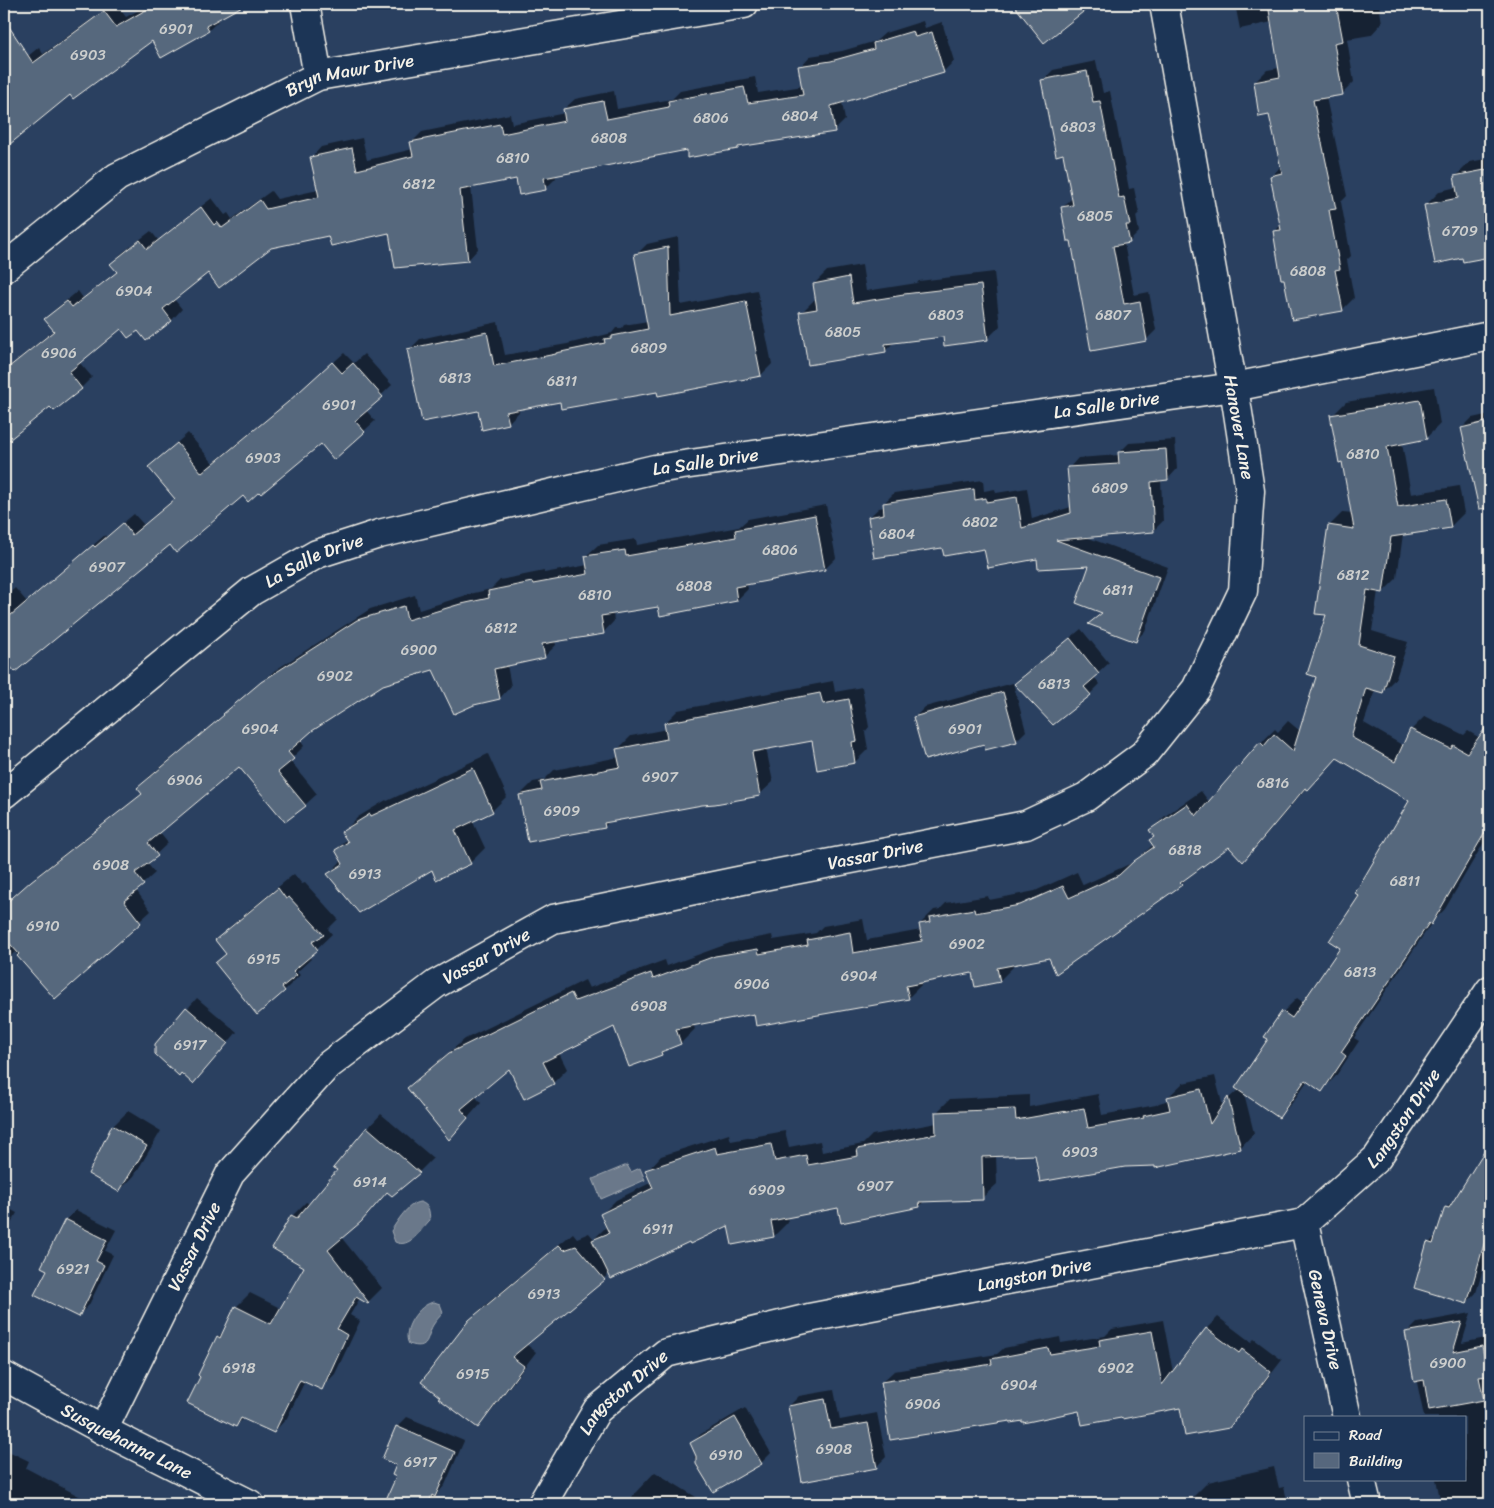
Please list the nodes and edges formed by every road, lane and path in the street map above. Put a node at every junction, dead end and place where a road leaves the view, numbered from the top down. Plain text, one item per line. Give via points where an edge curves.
1 (305, 4) edge
2 (744, 4) edge
3 (1164, 4) edge
4 (318, 76) junction
5 (4, 268) edge
6 (1490, 336) edge
7 (1234, 388) junction
8 (4, 794) edge
9 (1086, 797) joint
10 (1490, 990) edge
11 (1304, 1223) junction
12 (4, 1376) edge
13 (1347, 1416) edge
14 (103, 1430) junction
15 (1361, 1480) edge
16 (250, 1504) edge
17 (542, 1504) edge
18 (1367, 1504) edge

1 - 4 street
2 - 4 street, Bryn Mawr Drive
3 - 7 street, Hanover Lane
4 - 5 street, Bryn Mawr Drive via 117,177
6 - 7 street, La Salle Drive
7 - 8 street, La Salle Drive via 655,469 379,534 317,554 252,591
7 - 9 street, Hanover Lane via 1250,491 1243,591 1196,689 1144,754
9 - 14 street, Vassar Drive via 1026,826 553,919 436,984 326,1067 230,1174
10 - 11 street, Langston Drive via 1377,1158
11 - 13 street, Geneva Drive
11 - 17 street, Langston Drive via 809,1318 666,1353 597,1410
12 - 14 street, Susquehanna Lane
14 - 16 street, Susquehanna Lane
15 - 18 street

